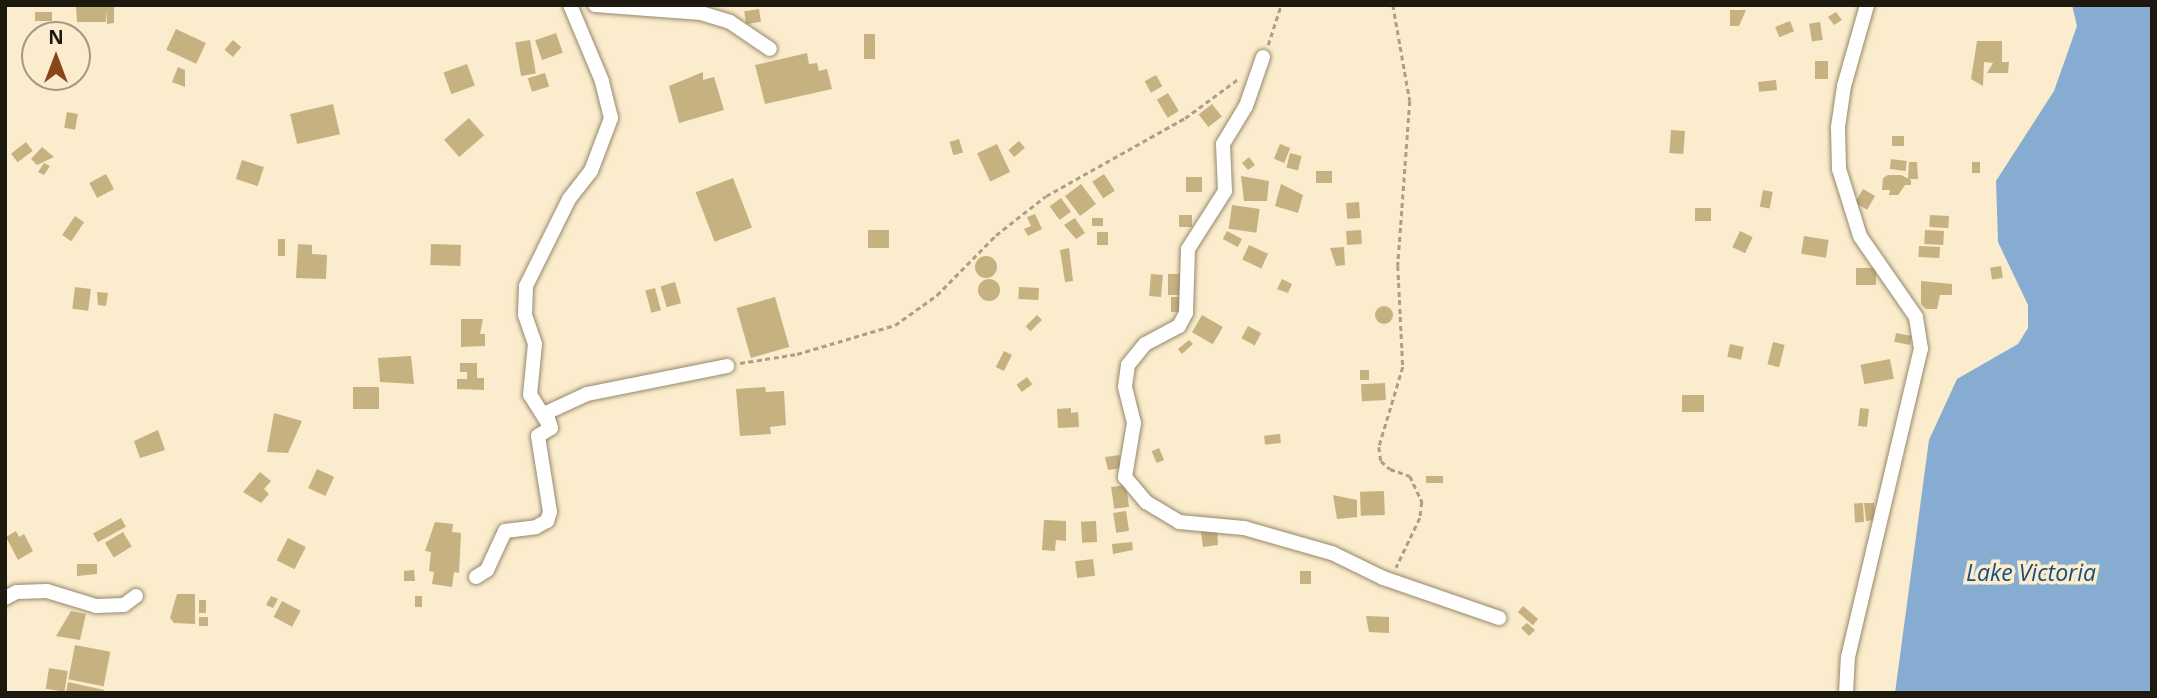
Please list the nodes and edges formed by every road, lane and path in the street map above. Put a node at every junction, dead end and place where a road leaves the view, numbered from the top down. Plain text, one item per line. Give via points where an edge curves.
1 (570, 5) edge
2 (595, 5) edge
3 (1281, 5) edge
4 (1393, 5) edge
5 (1867, 5) edge
6 (771, 49) dead end
7 (1263, 57) joint
8 (1244, 74) dead end
9 (727, 366) joint
10 (551, 428) junction
11 (476, 577) dead end
12 (1383, 578) junction
13 (136, 596) dead end
14 (5, 598) edge
15 (1499, 618) dead end
16 (1846, 693) edge

1 - 10 street via 602,80 611,118 591,171 569,200 526,286 525,315 535,344 530,395
2 - 6 street via 701,13 730,22
3 - 7 path
4 - 12 path via 1409,101 1409,158 1398,266 1403,367 1379,447 1381,461 1410,476 1422,502 1420,518 1400,563
5 - 16 street via 1844,86 1838,127 1839,169 1860,236 1916,317 1921,349 1851,646
7 - 12 street via 1246,106 1223,144 1225,191 1188,249 1186,313 1179,326 1145,344 1128,365 1125,387 1134,423 1125,478 1164,516 1267,534 1332,553
8 - 9 path via 1185,118 1046,196 996,235 937,295 894,325 797,354
9 - 10 street via 587,394 546,413
10 - 11 street via 538,436 550,512 547,521 505,531 487,570
12 - 15 street
13 - 14 street via 124,605 96,606 47,591 17,592

